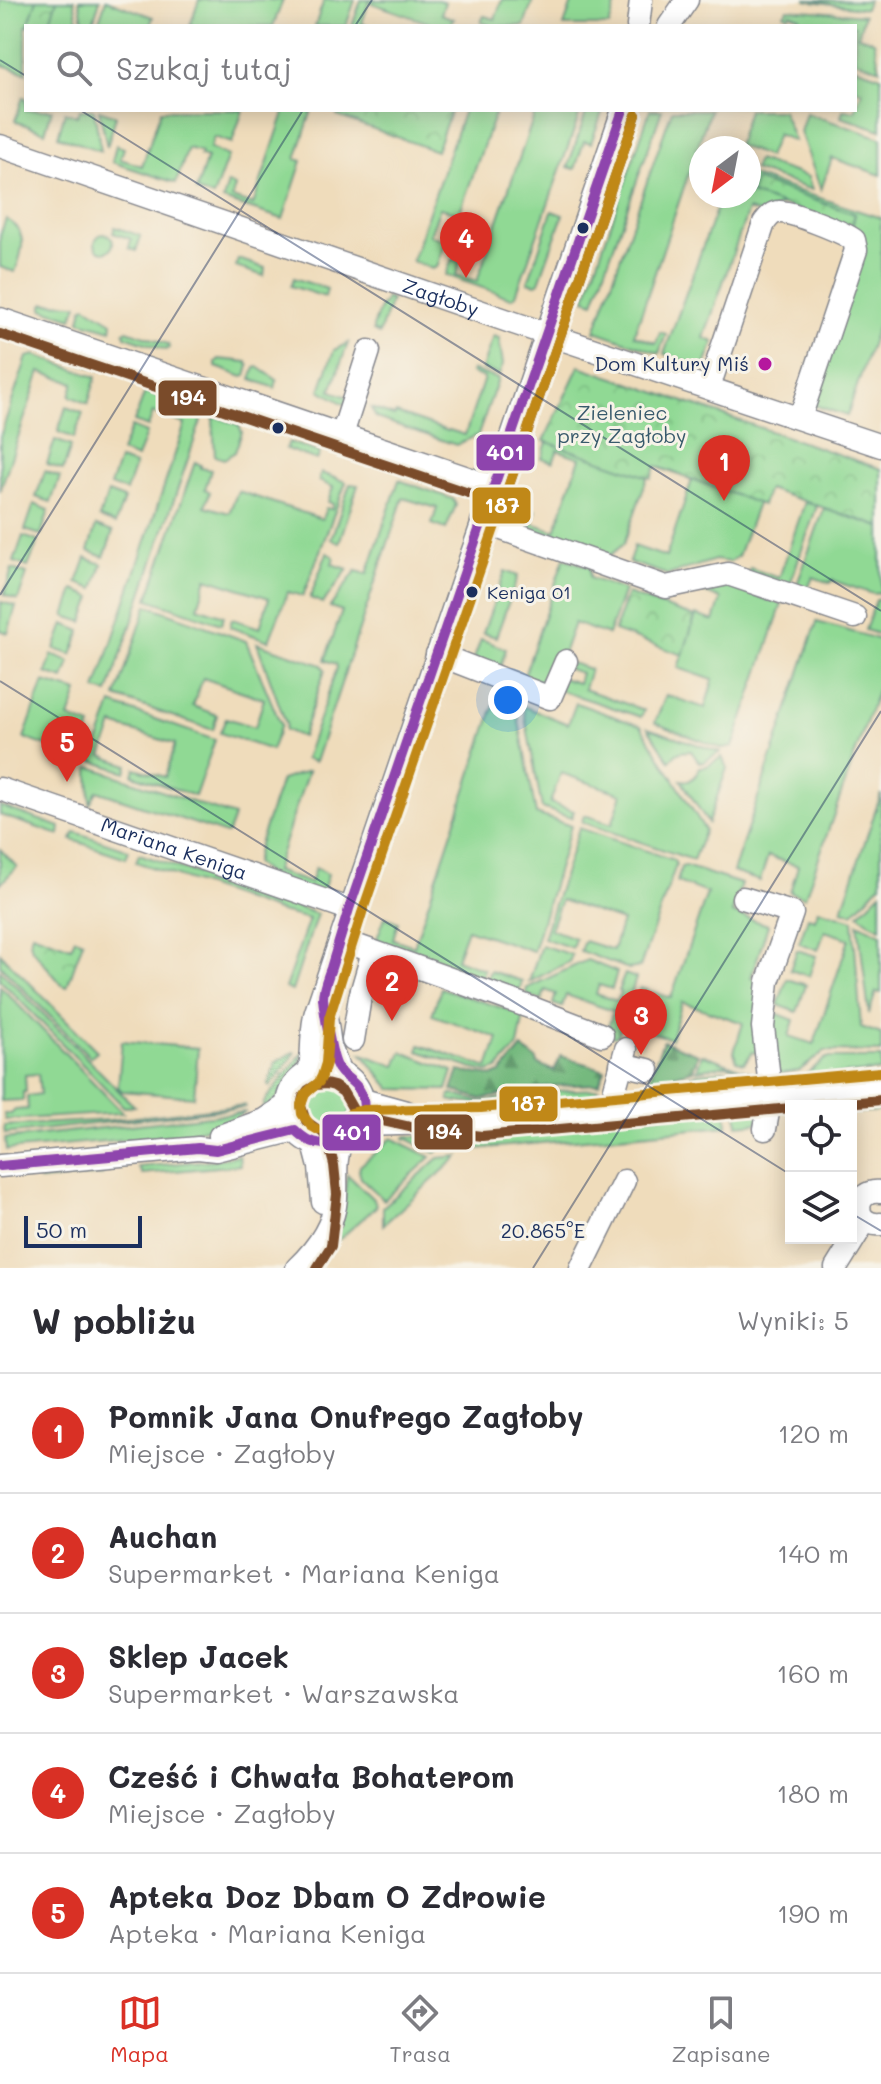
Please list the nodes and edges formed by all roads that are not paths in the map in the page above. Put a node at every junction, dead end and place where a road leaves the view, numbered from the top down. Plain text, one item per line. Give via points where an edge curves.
1 (687, 0) edge
2 (670, 24) edge
3 (622, 112) edge
4 (0, 146) edge
5 (0, 319) edge
6 (546, 333) junction
7 (369, 351) dead end
8 (709, 387) junction
9 (800, 418) junction
10 (342, 435) junction
11 (881, 446) edge
12 (494, 487) junction
13 (482, 522) junction
14 (855, 617) dead end
15 (437, 654) junction
16 (566, 661) dead end
17 (0, 789) edge
18 (743, 898) dead end
19 (349, 909) junction
20 (341, 940) junction
21 (373, 952) junction
22 (323, 995) junction
23 (602, 1035) dead end
24 (353, 1040) dead end
25 (648, 1070) dead end
26 (339, 1071) junction
27 (309, 1072) junction
28 (881, 1086) edge
29 (771, 1096) junction
30 (363, 1100) junction
31 (287, 1105) junction
32 (612, 1111) junction
33 (482, 1122) junction
34 (358, 1125) junction
35 (765, 1129) dead end
36 (295, 1130) junction
37 (341, 1142) junction
38 (314, 1144) junction
39 (198, 1148) junction
40 (0, 1166) edge
41 (624, 1181) dead end
42 (881, 1192) edge
43 (873, 1222) edge
44 (318, 1242) junction
45 (297, 1268) edge
46 (581, 1268) edge
47 (836, 1268) edge

1 - 2 street
3 - 6 street
4 - 6 street, Zagłoby
5 - 10 street
6 - 8 street, Zagłoby
6 - 12 street
7 - 10 street
8 - 9 street, Zagłoby
8 - 9 street via 771,214 781,211 843,232 854,240 856,250
9 - 11 street, Zagłoby
10 - 12 street
12 - 13 street
13 - 14 street via 666,587 728,574
13 - 15 street
15 - 16 street via 550,698
15 - 19 street
17 - 19 street, Mariana Keniga
18 - 29 street via 792,913 768,981 764,1011
19 - 20 street
20 - 21 street
20 - 22 street
21 - 23 street
21 - 24 street
22 - 26 street
22 - 27 street via 315,1015
25 - 32 street via 623,1057
26 - 27 street
26 - 30 street
27 - 31 street via 293,1085
28 - 29 street
29 - 32 street
29 - 35 street
30 - 33 street via 420,1116
30 - 34 street
31 - 36 street
31 - 39 street
32 - 33 street
33 - 34 street
34 - 37 street
36 - 38 street
36 - 39 street via 216,1150
37 - 38 street
37 - 44 street via 334,1210 327,1233
38 - 44 street via 323,1194
39 - 40 street
41 - 46 street
42 - 43 street via 869,1192 860,1202 861,1215
43 - 47 street
44 - 45 street

